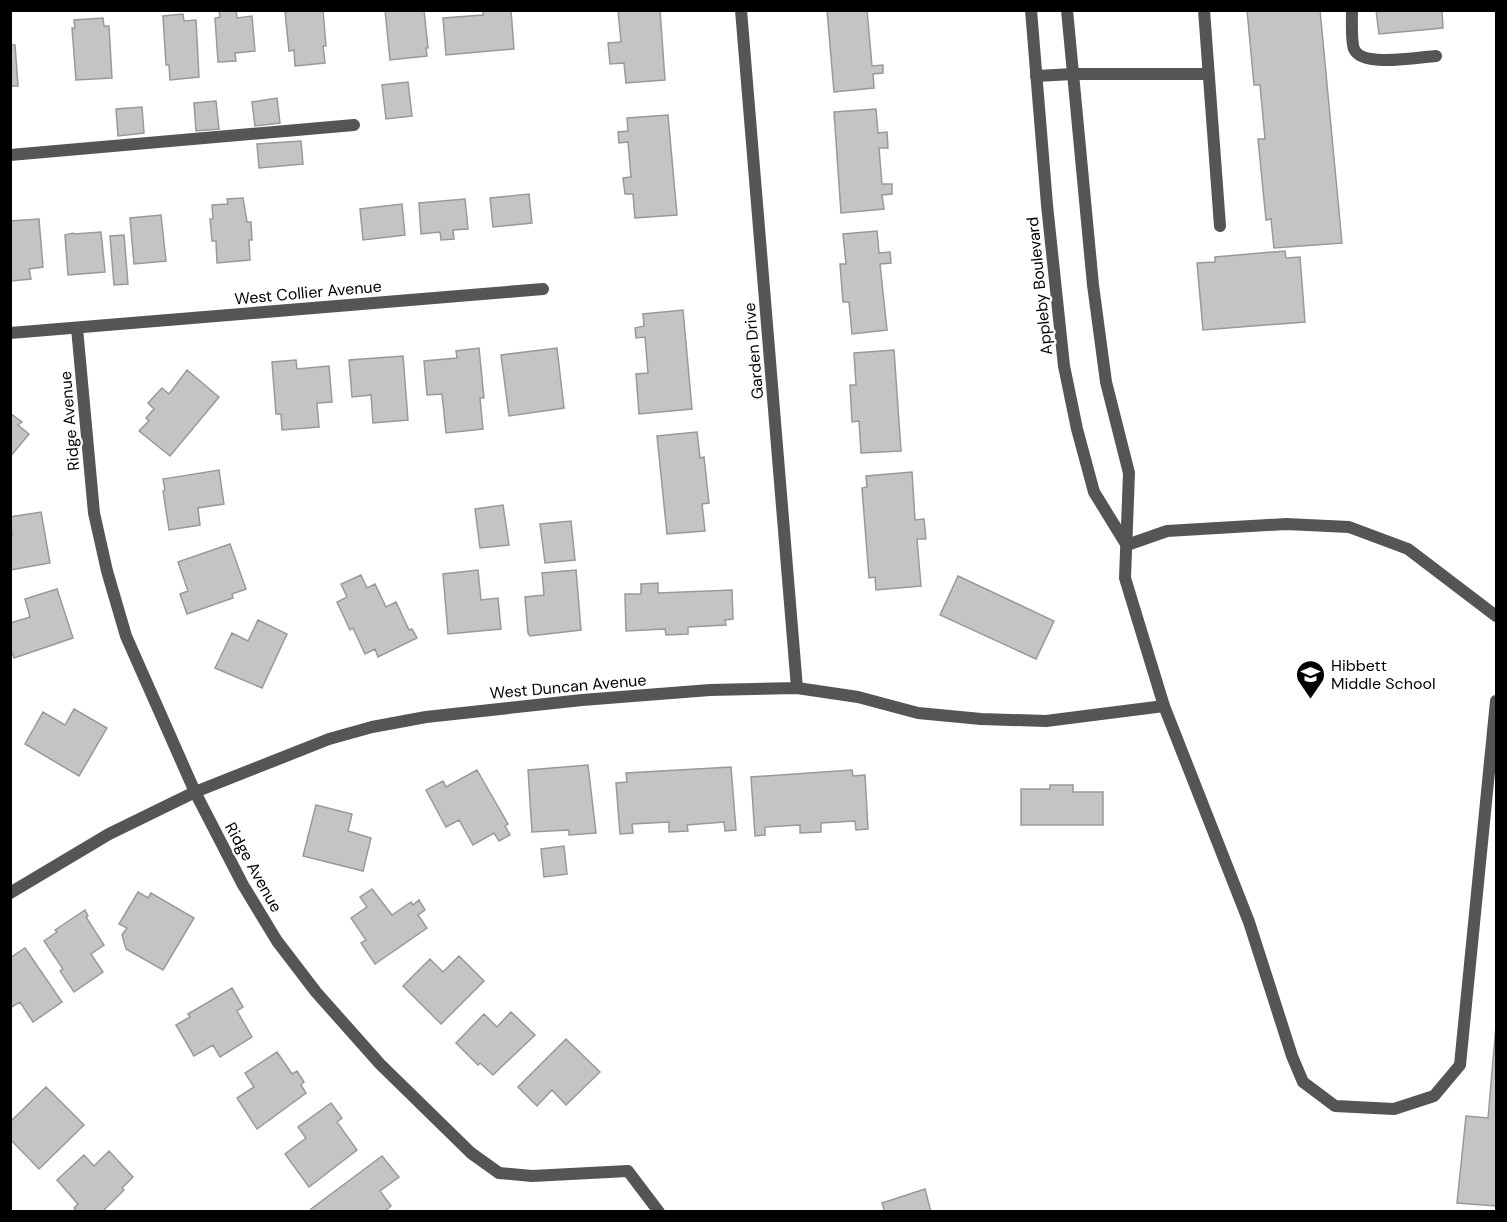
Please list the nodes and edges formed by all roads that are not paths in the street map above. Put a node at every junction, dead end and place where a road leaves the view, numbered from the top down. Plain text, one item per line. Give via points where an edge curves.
1 (741, 10) edge
2 (1030, 10) edge
3 (1067, 10) edge
4 (1204, 10) edge
5 (1352, 10) edge
6 (1436, 56) dead end
7 (1073, 74) junction
8 (1209, 74) junction
9 (1036, 76) junction
10 (354, 125) dead end
11 (10, 155) edge
12 (1220, 226) dead end
13 (543, 290) dead end
14 (77, 328) junction
15 (10, 333) edge
16 (1126, 545) junction
17 (1497, 616) edge
18 (797, 688) junction
19 (1497, 701) edge
20 (1164, 706) junction
21 (195, 792) junction
22 (10, 893) edge
23 (659, 1212) edge

1 - 18 street, Garden Drive
2 - 9 street, Appleby Boulevard
3 - 7 street
4 - 8 street
5 - 6 street via 1354,48 1359,55 1378,60
7 - 8 street
7 - 9 street
7 - 16 street via 1095,307 1106,382 1129,473
8 - 12 street
9 - 16 street, Appleby Boulevard via 1064,366 1094,492
10 - 11 street
13 - 14 street, West Collier Avenue
14 - 15 street, West Collier Avenue
14 - 21 street, Ridge Avenue via 94,513 107,572 126,636
16 - 17 street via 1167,531 1286,524 1349,527 1408,549
16 - 20 street via 1125,579
18 - 20 street, West Duncan Avenue via 858,697 918,713 981,719 1046,721
18 - 21 street, West Duncan Avenue via 710,690 426,717 329,739
19 - 20 street via 1460,1065 1434,1096 1394,1109 1335,1106 1303,1082 1249,922
21 - 22 street, West Duncan Avenue via 109,834
21 - 23 street, Ridge Avenue via 277,941 380,1064 471,1153 499,1173 532,1176 627,1172

